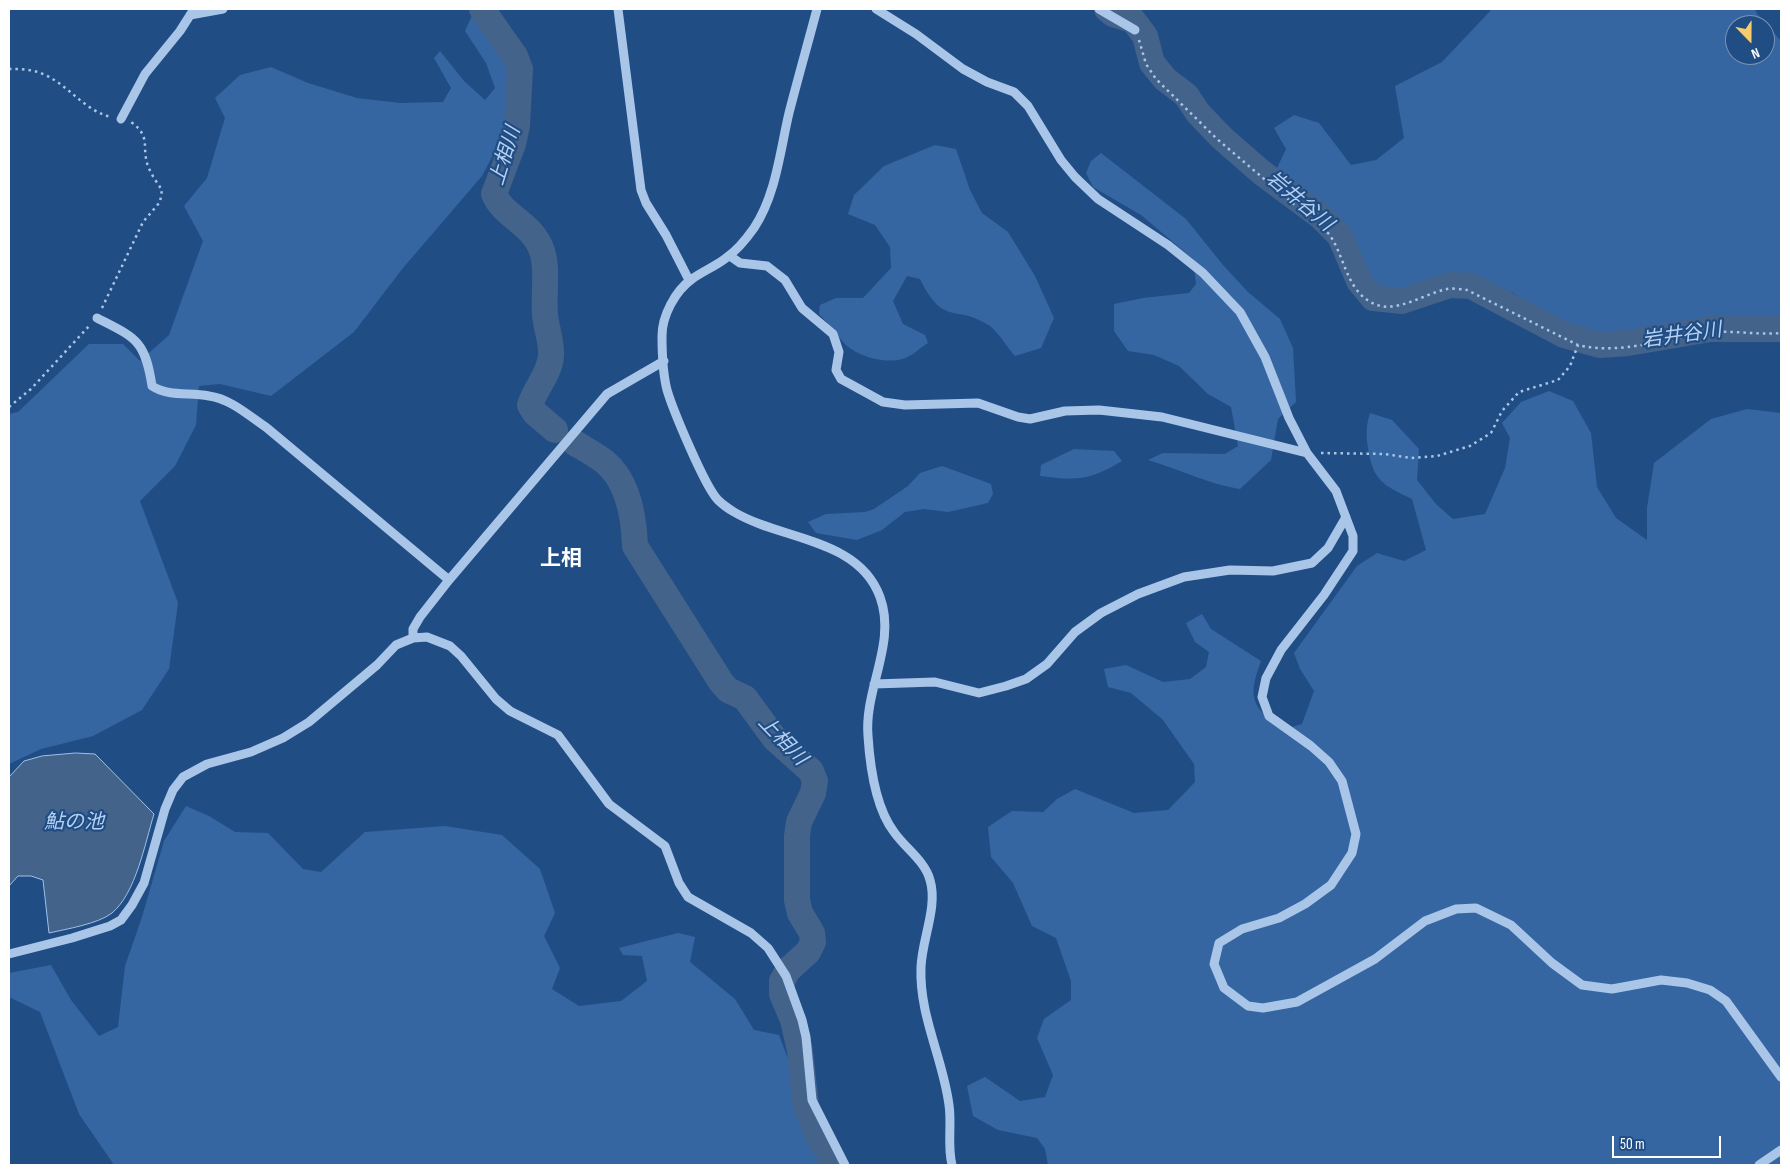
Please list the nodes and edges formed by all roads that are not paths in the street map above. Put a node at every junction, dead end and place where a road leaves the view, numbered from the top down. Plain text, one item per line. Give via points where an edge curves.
1 (224, 9) edge
2 (618, 9) edge
3 (817, 9) edge
4 (876, 9) edge
5 (1099, 9) edge
6 (192, 12) edge
7 (1135, 30) road end
8 (121, 119) road end
9 (730, 256) junction
10 (689, 280) junction
11 (97, 318) road end
12 (664, 361) junction
13 (1307, 453) junction
14 (1346, 517) junction
15 (448, 580) junction
16 (413, 638) junction
17 (874, 684) junction
18 (9, 954) edge
19 (1781, 1077) edge
20 (1781, 1150) edge
21 (845, 1165) edge
22 (952, 1165) edge
23 (1759, 1165) edge

1 - 6 street
2 - 10 street via 641,190
3 - 9 street via 771,192 754,228
4 - 13 street via 963,69 1014,92 1028,106 1060,160 1075,177 1098,199 1168,245 1203,273 1240,312 1265,357
5 - 7 street
6 - 8 street via 145,74
9 - 10 street
9 - 13 street via 740,263 767,266 785,280 802,308 832,334 839,352 836,370 841,379 883,402 905,405 978,403 1030,419 1066,411 1099,410 1162,417
10 - 12 street via 666,312 662,333
11 - 15 street via 136,339 148,362 152,386 162,393 210,396 236,406 267,428
12 - 15 street via 608,394
12 - 17 street via 667,390 707,484 717,499 735,513 852,558 868,574 880,596 885,617 884,643
13 - 14 street via 1336,492
14 - 17 street via 1328,548 1312,563 1273,571 1230,570 1184,577 1138,594 1100,613 1075,632 1047,664 1026,679 979,692 935,682
14 - 19 street via 1353,536 1353,551 1281,650 1266,678 1262,696 1269,716 1329,762 1342,782 1356,834 1352,853 1331,885 1305,904 1280,918 1242,929 1219,943 1214,964 1224,988 1248,1006 1263,1008 1297,1002 1375,959 1425,921 1456,909 1476,908 1511,925 1552,964 1582,985 1612,989 1661,980 1710,990 1726,1001
15 - 16 street via 420,617 413,629
16 - 18 street via 396,645 378,665 309,722 283,738 250,752 207,764 183,777 165,809 144,883 121,920 72,938
16 - 21 street via 427,637 450,646 510,711 558,735 609,804 665,846 688,897 751,933 768,948 785,973 806,1037 812,1100
17 - 22 street via 867,716 867,735 881,811 892,831 922,865 930,880 932,902 921,967 922,997 950,1108
20 - 23 street

